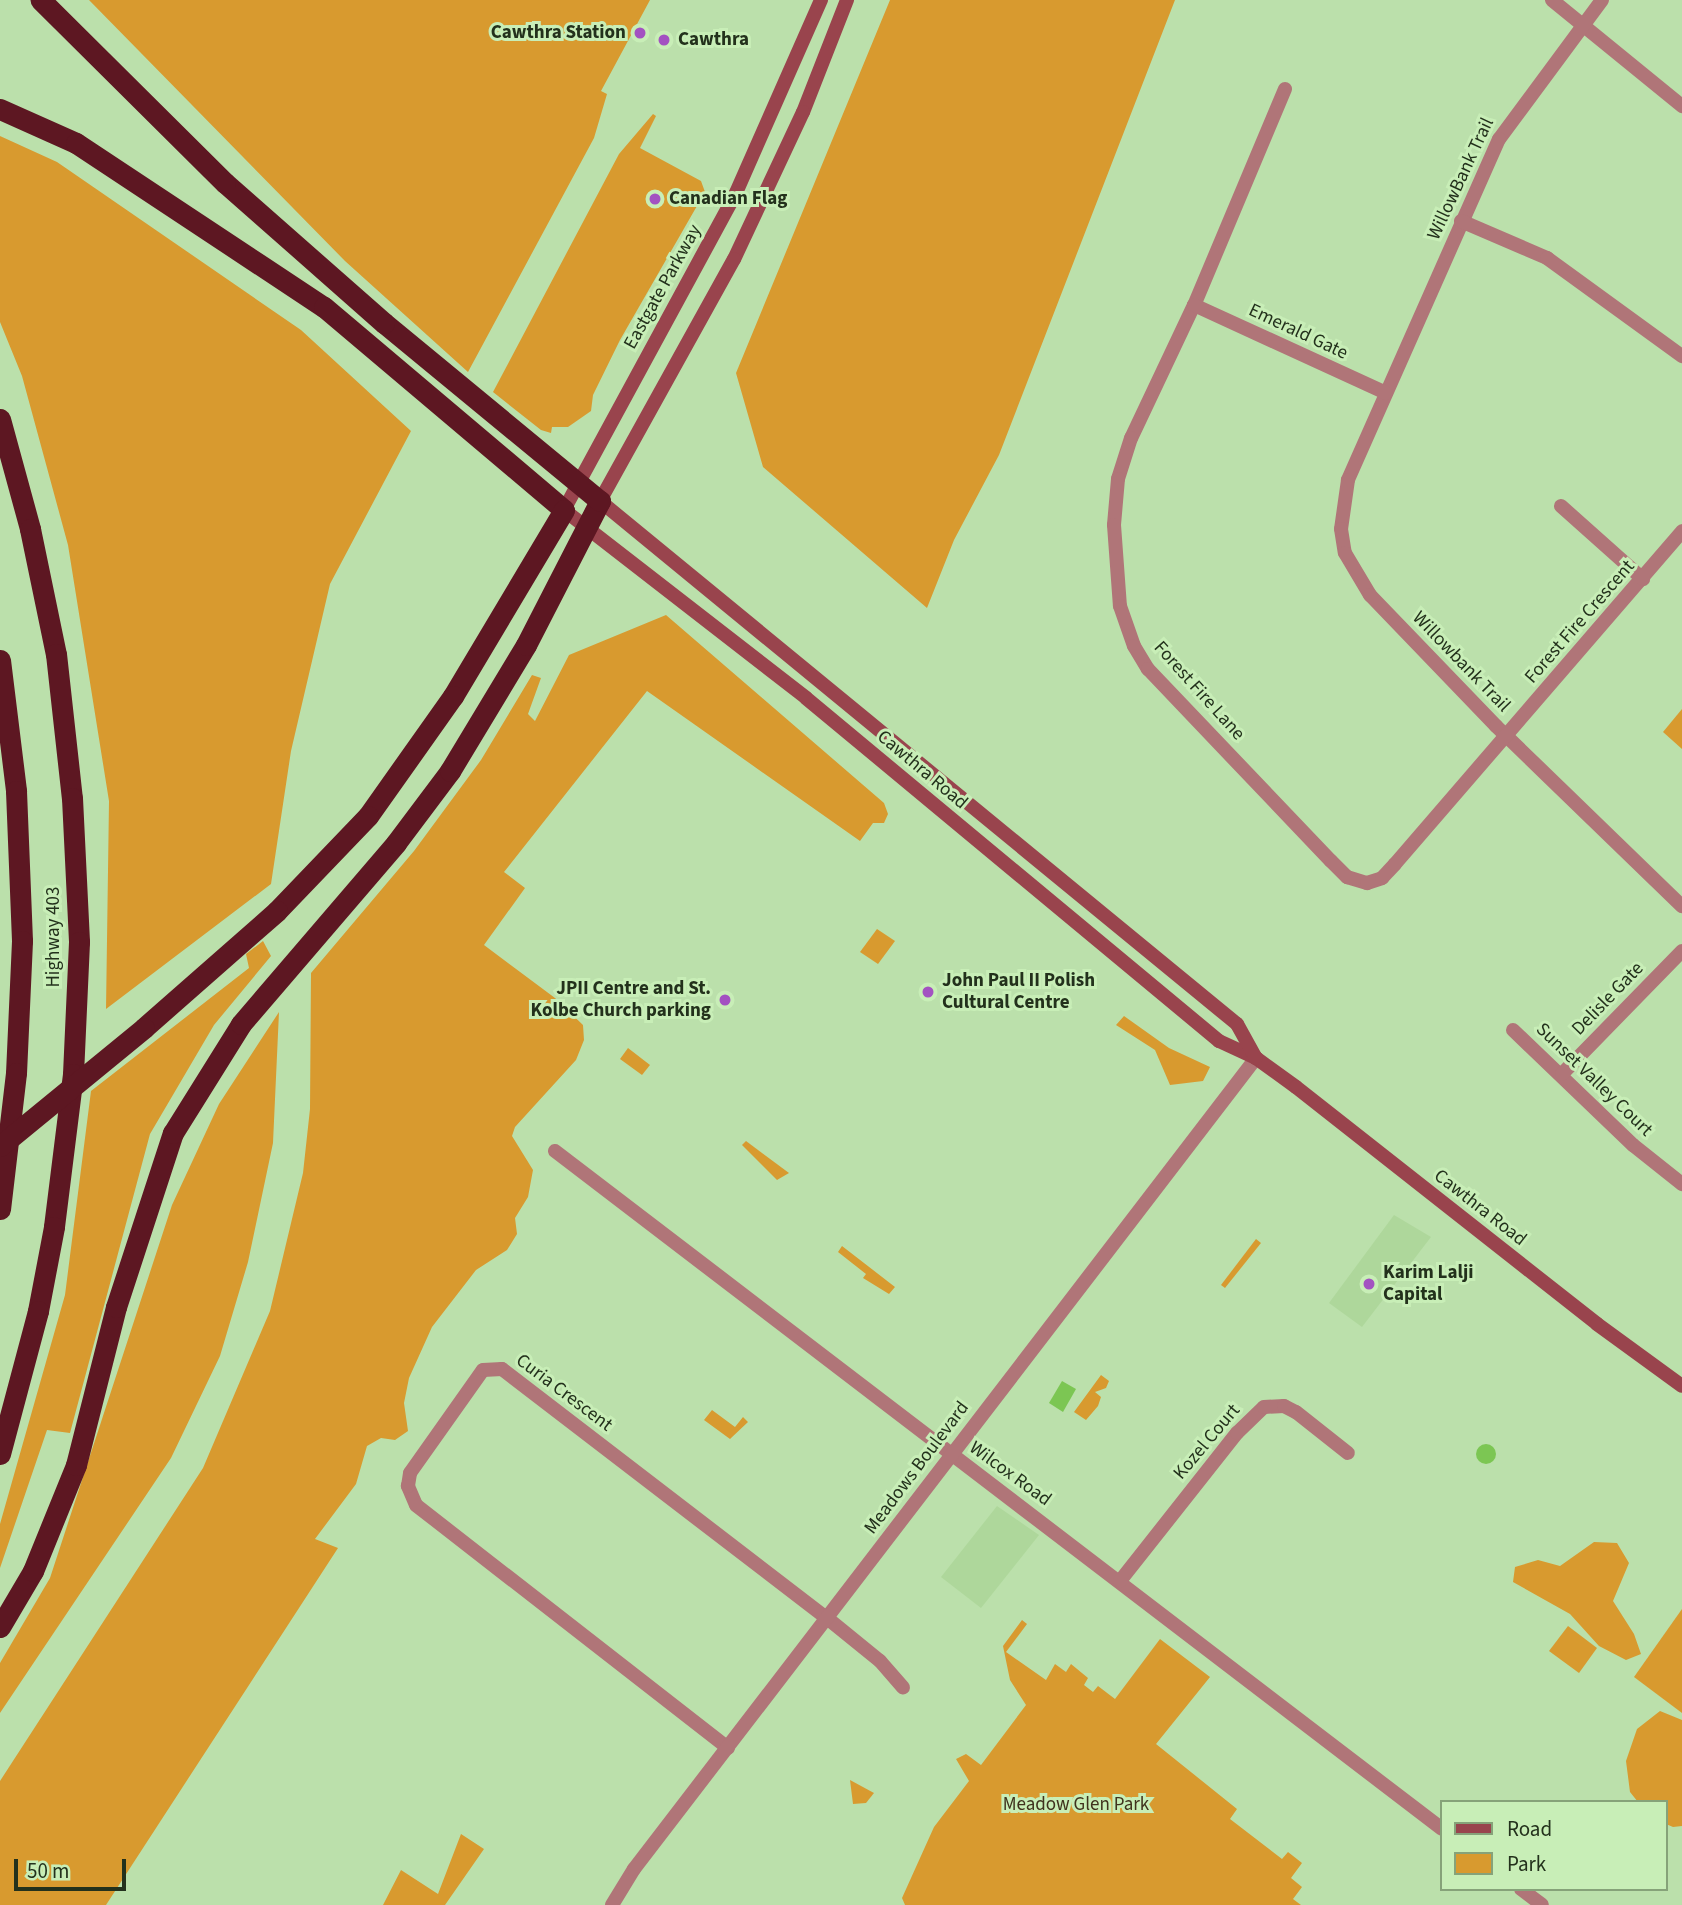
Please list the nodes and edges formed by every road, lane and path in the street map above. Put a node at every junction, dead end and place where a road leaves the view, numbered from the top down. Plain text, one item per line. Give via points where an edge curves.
1 (41, 0) edge
2 (821, 0) edge
3 (847, 0) edge
4 (1552, 0) edge
5 (1602, 0) edge
6 (1583, 25) junction
7 (1285, 89) dead end
8 (1682, 106) edge
9 (0, 109) edge
10 (1461, 221) junction
11 (1194, 305) junction
12 (1682, 356) edge
13 (1385, 393) junction
14 (0, 419) edge
15 (577, 482) junction
16 (600, 501) junction
17 (1562, 506) dead end
18 (564, 510) junction
19 (586, 530) junction
20 (1682, 531) edge
21 (1643, 579) junction
22 (0, 660) edge
23 (1506, 736) junction
24 (1682, 906) edge
25 (1682, 951) edge
26 (1513, 1030) dead end
27 (1256, 1058) junction
28 (1562, 1074) junction
29 (0, 1146) edge
30 (555, 1151) dead end
31 (1682, 1184) edge
32 (0, 1209) edge
33 (1682, 1386) edge
34 (1348, 1453) dead end
35 (0, 1454) edge
36 (951, 1454) junction
37 (1120, 1581) junction
38 (827, 1618) junction
39 (0, 1627) edge
40 (903, 1687) dead end
41 (728, 1748) junction
42 (1440, 1827) edge
43 (1524, 1891) edge
44 (612, 1905) edge
45 (1542, 1905) edge

1 - 15 highway via 225,183
2 - 15 main road, Eastgate Parkway via 736,193
3 - 16 main road via 803,112 734,259
4 - 6 street
5 - 6 street, WillowBank Trail
6 - 8 street
6 - 10 street, WillowBank Trail via 1512,116
7 - 11 street, Forest Fire Lane
9 - 18 highway via 76,143 324,307
10 - 12 street via 1547,258
10 - 13 street, WillowBank Trail
11 - 13 street, Emerald Gate
11 - 23 street, Forest Fire Lane via 1131,438 1118,479 1114,525 1120,606 1148,669 1331,861 1348,877 1367,883 1382,878
13 - 23 street, Willowbank Trail via 1341,506 1345,553 1370,595
14 - 35 highway, Highway 403 via 30,528 56,654 72,798 79,942 73,1074 56,1213 38,1311
15 - 16 highway
15 - 18 main road, Eastgate Parkway
16 - 19 highway
16 - 27 main road, Cawthra Road via 1237,1024
17 - 21 street
18 - 19 main road, Cawthra Road
18 - 29 highway, bridge via 453,696 368,816 277,912
19 - 27 main road, Cawthra Road via 806,698 1219,1041
19 - 39 highway via 526,645 450,771 396,843 241,1024 173,1133 116,1307 76,1465 33,1571
20 - 21 street, Forest Fire Crescent
21 - 23 street, Forest Fire Crescent
22 - 32 highway, Highway 403 via 16,791 22,918 18,1048
23 - 24 street, Willowbank Trail
25 - 28 street, Delisle Gate
26 - 28 street, Sunset Valley Court
27 - 33 main road, Cawthra Road
27 - 36 street, Meadows Boulevard
28 - 31 street, Sunset Valley Court via 1633,1145
30 - 36 street, Wilcox Road
34 - 37 street, Kozel Court via 1296,1412 1284,1406 1264,1407 1237,1433
36 - 37 street, Wilcox Road
36 - 38 street, Meadows Boulevard
37 - 42 street, Wilcox Road
38 - 40 street, Curia Crescent via 880,1661
38 - 41 street, Meadows Boulevard
38 - 41 street, Curia Crescent via 502,1369 483,1370 463,1392 410,1473 408,1486 415,1505
41 - 44 street, Meadows Boulevard via 634,1869
43 - 45 street

